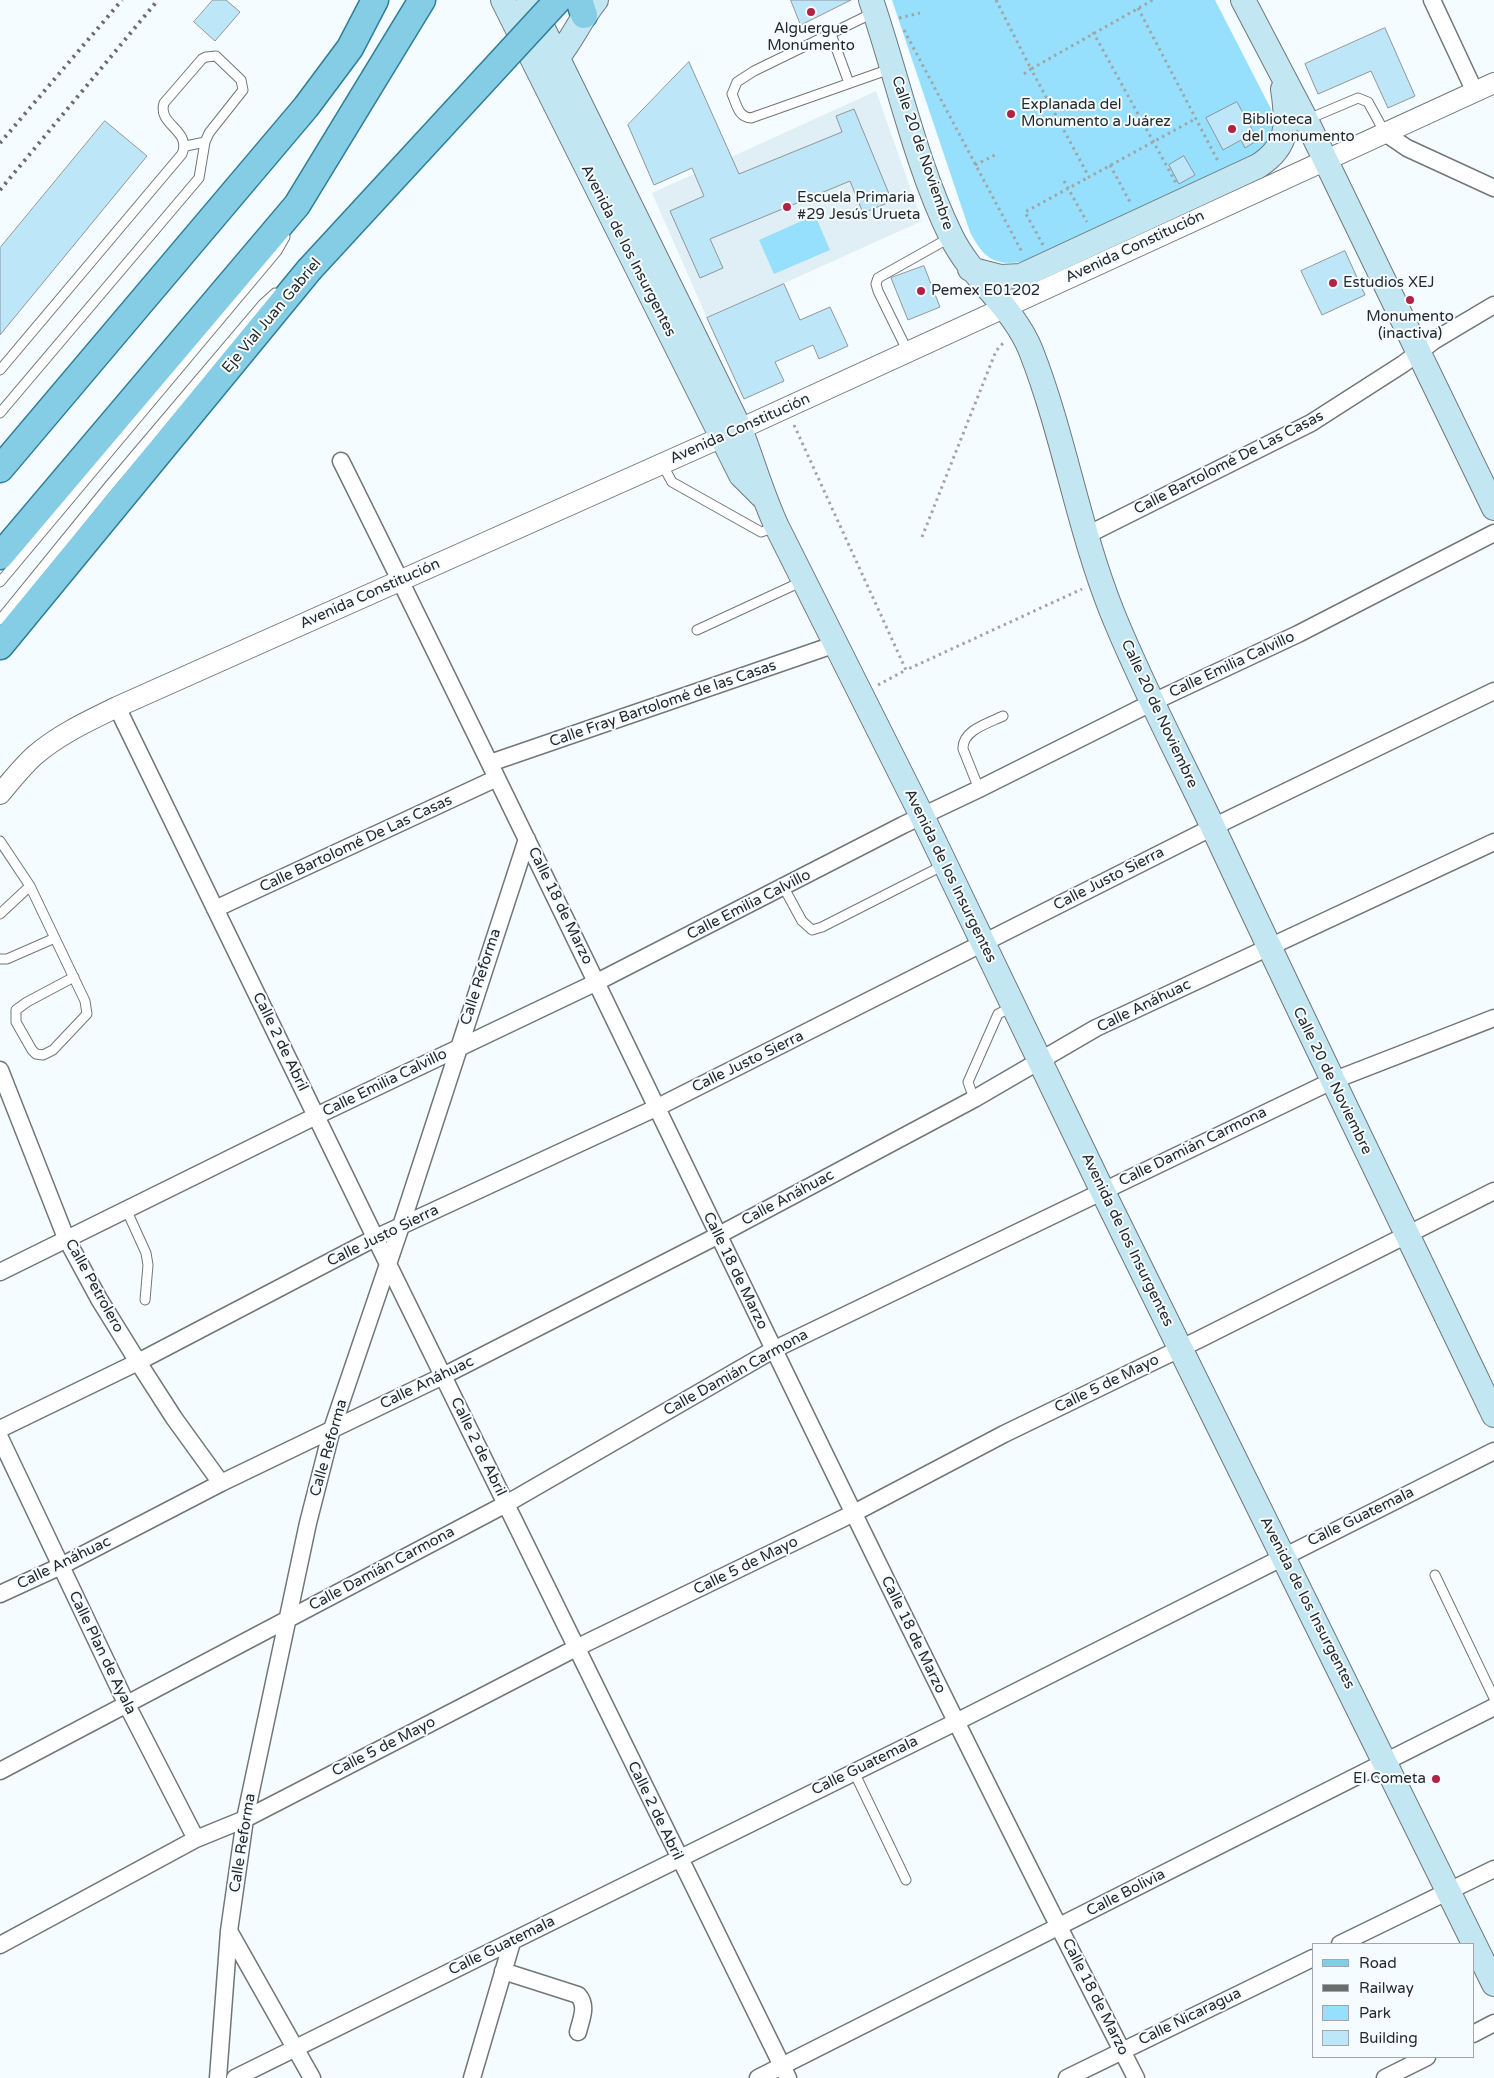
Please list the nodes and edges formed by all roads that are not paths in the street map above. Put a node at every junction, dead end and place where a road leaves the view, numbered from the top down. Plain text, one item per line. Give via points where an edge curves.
1 (375, 0) edge
2 (422, 0) edge
3 (503, 0) edge
4 (529, 0) edge
5 (558, 0) edge
6 (1243, 0) edge
7 (1432, 0) edge
8 (586, 5) edge
9 (873, 6) edge
10 (831, 34) junction
11 (557, 58) junction
12 (892, 68) junction
13 (1280, 70) junction
14 (849, 83) junction
15 (1494, 83) edge
16 (1475, 92) junction
17 (1306, 120) junction
18 (1385, 133) junction
19 (205, 142) junction
20 (186, 146) junction
21 (1325, 160) junction
22 (1494, 188) edge
23 (297, 205) junction
24 (951, 237) junction
25 (970, 269) junction
26 (309, 270) junction
27 (1494, 305) edge
28 (1011, 315) junction
29 (908, 352) junction
30 (1418, 353) junction
31 (0, 370) edge
32 (0, 413) edge
33 (731, 433) junction
34 (341, 461) dead end
35 (662, 464) junction
36 (0, 469) edge
37 (1494, 508) edge
38 (777, 527) junction
39 (1494, 533) edge
40 (1087, 535) junction
41 (0, 556) edge
42 (401, 580) junction
43 (0, 582) edge
44 (804, 582) junction
45 (0, 620) edge
46 (697, 630) dead end
47 (836, 644) junction
48 (0, 646) edge
49 (1494, 691) edge
50 (1153, 702) junction
51 (117, 707) junction
52 (1003, 716) dead end
53 (490, 763) junction
54 (497, 778) junction
55 (979, 789) junction
56 (0, 794) edge
57 (922, 816) junction
58 (1213, 827) junction
59 (527, 838) junction
60 (0, 841) edge
61 (1494, 842) edge
62 (945, 865) junction
63 (30, 886) junction
64 (784, 888) junction
65 (215, 909) junction
66 (0, 914) edge
67 (55, 938) junction
68 (983, 944) junction
69 (1269, 948) junction
70 (0, 959) edge
71 (74, 977) junction
72 (597, 982) junction
73 (1014, 1006) junction
74 (1494, 1018) edge
75 (457, 1048) junction
76 (1041, 1060) junction
77 (0, 1070) edge
78 (1332, 1081) junction
79 (974, 1099) junction
80 (658, 1107) junction
81 (316, 1116) junction
82 (1494, 1191) edge
83 (1103, 1192) junction
84 (126, 1209) junction
85 (401, 1226) junction
86 (717, 1236) junction
87 (1408, 1236) junction
88 (66, 1238) junction
89 (375, 1238) junction
90 (388, 1264) junction
91 (0, 1272) edge
92 (145, 1300) dead end
93 (1180, 1348) junction
94 (773, 1350) junction
95 (138, 1362) junction
96 (443, 1376) junction
97 (1494, 1415) edge
98 (0, 1429) edge
99 (332, 1429) junction
100 (0, 1438) edge
101 (1494, 1451) edge
102 (221, 1483) junction
103 (506, 1504) junction
104 (854, 1513) junction
105 (1283, 1556) junction
106 (61, 1566) junction
107 (1435, 1575) dead end
108 (0, 1594) edge
109 (286, 1621) junction
110 (576, 1648) junction
111 (1494, 1698) edge
112 (127, 1705) junction
113 (1494, 1707) edge
114 (956, 1722) junction
115 (1386, 1763) junction
116 (0, 1771) edge
117 (854, 1772) junction
118 (245, 1819) junction
119 (196, 1839) junction
120 (679, 1858) junction
121 (1494, 1869) edge
122 (906, 1880) dead end
123 (1448, 1892) junction
124 (1060, 1927) junction
125 (229, 1931) junction
126 (512, 1942) junction
127 (1342, 1943) edge
128 (1474, 1943) edge
129 (1474, 1944) edge
130 (0, 1945) edge
131 (1312, 1958) edge
132 (503, 1971) junction
133 (1494, 1984) edge
134 (1494, 2023) edge
135 (578, 2032) dead end
136 (1474, 2033) edge
137 (295, 2048) junction
138 (1121, 2050) junction
139 (1425, 2058) edge
140 (785, 2072) edge
141 (218, 2078) edge
142 (235, 2078) edge
143 (312, 2078) edge
144 (472, 2078) edge
145 (758, 2078) edge
146 (1067, 2078) edge
147 (1136, 2078) edge
148 (1384, 2078) edge

1 - 36 main road via 350,48 306,107
2 - 23 main road
3 - 33 main road, Avenida de los Insurgentes
4 - 11 main road, Avenida de los Insurgentes
5 - 26 main road, Eje Vial Juan Gabriel, bridge
6 - 13 main road
7 - 16 street
8 - 11 main road via 566,48
9 - 10 lane
9 - 12 main road, Calle 20 de Noviembre
10 - 14 lane
10 - 14 lane via 748,75 737,82 732,94 740,114 751,118
11 - 33 main road, Avenida de los Insurgentes
12 - 14 lane
12 - 24 main road, Calle 20 de Noviembre
13 - 17 main road
13 - 25 main road via 1288,123 1280,146 1271,158 1021,276 1001,277
15 - 16 street, Avenida Constitución
16 - 18 street, Avenida Constitución
17 - 18 lane via 1350,101 1364,99
17 - 21 main road
18 - 21 street, Avenida Constitución
18 - 22 street via 1407,148
19 - 20 lane
19 - 20 lane via 213,126 242,90 241,80 216,56 202,59 164,103 164,116
19 - 32 lane via 199,178
20 - 31 lane
21 - 28 street, Avenida Constitución
21 - 30 main road
23 - 41 main road
23 - 43 lane via 293,226 277,250
24 - 25 main road, Calle 20 de Noviembre
24 - 29 lane via 878,278 878,291
25 - 28 main road, Calle 20 de Noviembre
26 - 45 lane via 287,283 263,304
26 - 48 main road, Eje Vial Juan Gabriel
27 - 30 street, Calle Bartolomé De Las Casas
28 - 29 street, Avenida Constitución
28 - 40 main road, Calle 20 de Noviembre via 1030,350 1046,396
29 - 33 street, Avenida Constitución
30 - 37 main road
30 - 40 street, Calle Bartolomé De Las Casas via 1311,423
33 - 35 street, Avenida Constitución
33 - 38 main road, Avenida de los Insurgentes via 755,467 762,496
34 - 42 street, Calle 18 de Marzo
35 - 38 lane via 672,482 761,532
35 - 42 street, Avenida Constitución
38 - 44 main road, Avenida de los Insurgentes
39 - 50 street, Calle Emilia Calvillo via 1298,634
40 - 50 main road, Calle 20 de Noviembre via 1129,652
42 - 51 street, Avenida Constitución
42 - 53 street, Calle 18 de Marzo
44 - 46 lane
44 - 47 main road, Avenida de los Insurgentes
47 - 53 street, Calle Fray Bartolomé de las Casas
47 - 57 main road, Avenida de los Insurgentes
49 - 58 street, Calle Justo Sierra
50 - 55 street, Calle Emilia Calvillo
50 - 58 main road, Calle 20 de Noviembre
51 - 56 street, Avenida Constitución via 74,728 45,747
51 - 65 street, Calle 2 de Abril
52 - 55 lane via 969,734 963,743
53 - 54 street, Calle 18 de Marzo
54 - 59 street, Calle 18 de Marzo
54 - 65 street, Calle Bartolomé De Las Casas
55 - 57 street, Calle Emilia Calvillo
57 - 62 main road, Avenida de los Insurgentes
57 - 64 street, Calle Emilia Calvillo
58 - 68 street, Calle Justo Sierra
58 - 69 main road, Calle 20 de Noviembre
59 - 72 street, Calle 18 de Marzo
59 - 75 street, Calle Reforma
60 - 63 lane
61 - 69 street, Calle Anáhuac
62 - 64 lane via 822,928 812,930 802,921
62 - 68 main road, Avenida de los Insurgentes
63 - 66 lane
63 - 67 lane
64 - 72 street, Calle Emilia Calvillo
65 - 81 street, Calle 2 de Abril
67 - 70 lane
67 - 71 lane
68 - 73 main road, Avenida de los Insurgentes
68 - 80 street, Calle Justo Sierra
69 - 76 street, Calle Anáhuac via 1096,1028
69 - 78 main road, Calle 20 de Noviembre
71 - 71 lane via 16,1010 16,1022 36,1054 49,1054 87,1014
72 - 75 street, Calle Emilia Calvillo
72 - 80 street, Calle 18 de Marzo
73 - 76 main road, Avenida de los Insurgentes
73 - 79 lane via 998,1014 968,1082
74 - 78 street, Calle Damián Carmona
75 - 81 street, Calle Emilia Calvillo
75 - 85 street, Calle Reforma
76 - 79 street, Calle Anáhuac
76 - 83 main road, Avenida de los Insurgentes
77 - 88 street, Calle Petrolero
78 - 83 street, Calle Damián Carmona
78 - 87 main road, Calle 20 de Noviembre
79 - 86 street, Calle Anáhuac
80 - 85 street, Calle Justo Sierra
80 - 86 street, Calle 18 de Marzo
81 - 84 street, Calle Emilia Calvillo
81 - 89 street, Calle 2 de Abril
82 - 87 street, Calle 5 de Mayo
83 - 93 main road, Avenida de los Insurgentes
83 - 94 street, Calle Damián Carmona
84 - 88 street, Calle Emilia Calvillo
84 - 92 lane via 146,1253
85 - 89 street, Calle Justo Sierra
85 - 90 street, Calle Reforma
86 - 94 street, Calle 18 de Marzo
86 - 96 street, Calle Anáhuac
87 - 93 street, Calle 5 de Mayo
87 - 97 main road, Calle 20 de Noviembre
88 - 91 street, Calle Emilia Calvillo
88 - 95 street, Calle Petrolero
89 - 90 street, Calle 2 de Abril
89 - 95 street, Calle Justo Sierra
90 - 96 street, Calle 2 de Abril
90 - 99 street, Calle Reforma
93 - 104 street, Calle 5 de Mayo via 1004,1434
93 - 105 main road, Avenida de los Insurgentes
94 - 103 street, Calle Damián Carmona
94 - 104 street, Calle 18 de Marzo
95 - 98 street, Calle Justo Sierra
95 - 102 street, Calle Petrolero
96 - 99 street, Calle Anáhuac
96 - 103 street, Calle 2 de Abril
99 - 102 street, Calle Anáhuac
99 - 109 street, Calle Reforma
100 - 106 street, Calle Plan de Ayala
101 - 105 street, Calle Guatemala
102 - 106 street, Calle Anáhuac
103 - 109 street, Calle Damián Carmona
103 - 110 street, Calle 2 de Abril
104 - 110 street, Calle 5 de Mayo
104 - 114 street, Calle 18 de Marzo
105 - 114 street, Calle Guatemala
105 - 115 main road, Avenida de los Insurgentes
106 - 108 street, Calle Anáhuac
106 - 112 street, Calle Plan de Ayala
107 - 111 lane
109 - 112 street, Calle Damián Carmona
109 - 118 street, Calle Reforma
110 - 118 street, Calle 5 de Mayo
110 - 120 street, Calle 2 de Abril
112 - 116 street, Calle Damián Carmona
112 - 119 street, Calle Plan de Ayala
113 - 115 street, Calle Bolivia
114 - 117 street, Calle Guatemala
114 - 124 street, Calle 18 de Marzo
115 - 123 main road, Avenida de los Insurgentes
115 - 124 street, Calle Bolivia
117 - 120 street, Calle Guatemala
117 - 122 lane
118 - 119 street, Calle 5 de Mayo
118 - 125 street, Calle Reforma
119 - 130 street, Calle 5 de Mayo
120 - 126 street, Calle Guatemala
120 - 140 street, Calle 2 de Abril
121 - 123 street
123 - 127 street
123 - 128 main road, Avenida de los Insurgentes
124 - 138 street, Calle 18 de Marzo
124 - 140 street, Calle Bolivia
125 - 137 street
125 - 141 street, Calle Reforma
126 - 132 street
126 - 137 street, Calle Guatemala
129 - 133 main road, Avenida de los Insurgentes
131 - 138 street, Calle Nicaragua
132 - 135 street via 578,1995 584,2008
132 - 144 street
134 - 136 street
137 - 142 street, Calle Guatemala
137 - 143 street
138 - 146 street, Calle Nicaragua
138 - 147 street, Calle 18 de Marzo
139 - 148 street
140 - 145 street, Calle Bolivia

